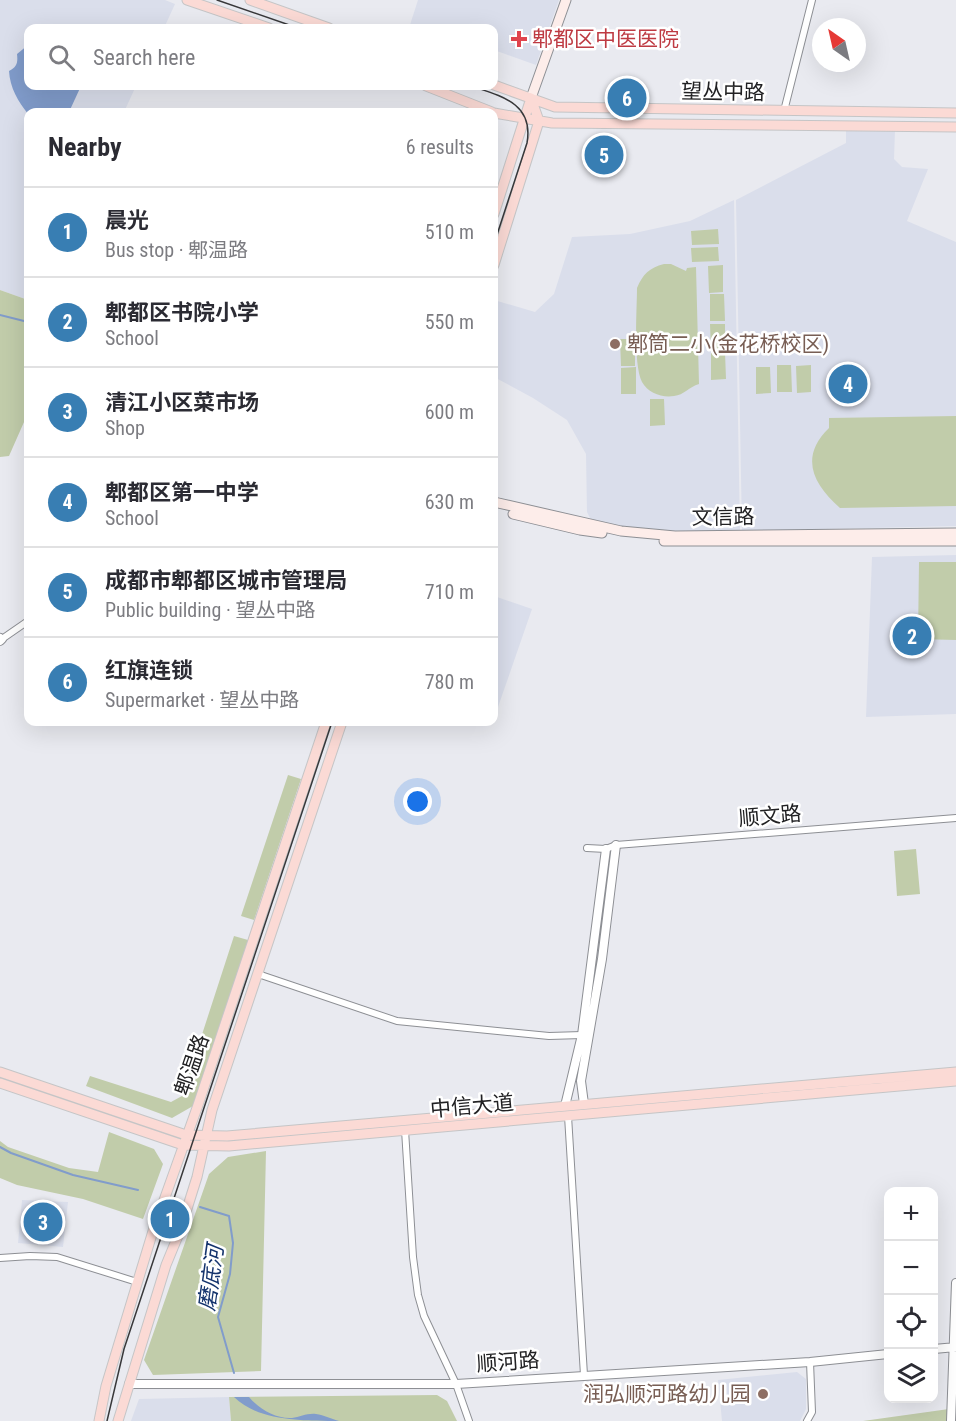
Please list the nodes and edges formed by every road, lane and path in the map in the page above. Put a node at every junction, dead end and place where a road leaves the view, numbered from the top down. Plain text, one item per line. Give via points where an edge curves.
1 (187, 0) edge
2 (250, 0) edge
3 (566, 0) edge
4 (812, 0) edge
5 (257, 24) edge
6 (318, 24) edge
7 (498, 86) edge
8 (436, 90) edge
9 (531, 98) junction
10 (481, 108) edge
11 (784, 111) junction
12 (956, 113) edge
13 (498, 114) edge
14 (525, 119) junction
15 (539, 121) junction
16 (956, 127) edge
17 (498, 202) edge
18 (498, 252) edge
19 (498, 503) edge
20 (498, 510) edge
21 (956, 533) edge
22 (956, 541) edge
23 (24, 624) edge
24 (0, 639) edge
25 (325, 726) edge
26 (341, 726) edge
27 (956, 818) edge
28 (616, 845) junction
29 (587, 848) dead end
30 (606, 849) junction
31 (258, 974) junction
32 (582, 1035) junction
33 (0, 1072) edge
34 (956, 1072) edge
35 (956, 1081) edge
36 (0, 1083) edge
37 (584, 1104) junction
38 (567, 1111) junction
39 (405, 1130) junction
40 (186, 1135) junction
41 (205, 1140) junction
42 (183, 1145) junction
43 (0, 1258) edge
44 (137, 1282) junction
45 (956, 1283) edge
46 (954, 1347) edge
47 (938, 1349) edge
48 (884, 1354) edge
49 (810, 1362) junction
50 (584, 1375) junction
51 (129, 1384) junction
52 (456, 1384) junction
53 (99, 1421) edge
54 (118, 1421) edge
55 (469, 1421) edge
56 (807, 1421) edge
57 (951, 1421) edge

1 - 5 main road
2 - 6 main road
3 - 9 main road
4 - 11 street
7 - 9 main road, 望丛中路
8 - 10 main road, 望丛中路
9 - 11 main road, 望丛中路 via 555,107
9 - 14 main road
9 - 15 main road
11 - 12 main road, 望丛中路
13 - 14 main road, 望丛中路
14 - 15 main road, 望丛中路
14 - 17 main road
15 - 16 main road, 望丛中路
15 - 18 main road
19 - 21 main road, 文信路 via 621,531 675,536
20 - 22 main road via 580,530 674,542
23 - 24 street
25 - 40 main road, 郫温路
26 - 31 main road, 郫温路
27 - 28 street, 顺文路
28 - 30 street, 顺文路
28 - 37 street via 592,1029 581,1081
29 - 30 street, 顺文路
30 - 32 street
31 - 32 street via 397,1022 549,1036
31 - 41 main road, 郫温路
32 - 38 street
33 - 40 main road, 中信大道
34 - 37 main road, 中信大道
35 - 38 main road, 中信大道
36 - 42 main road, 中信大道
37 - 38 main road, 中信大道
38 - 39 main road, 中信大道
38 - 41 main road, 中信大道
38 - 50 street
39 - 41 main road, 中信大道 via 229,1146
39 - 52 street via 418,1295
40 - 41 main road, 中信大道
40 - 42 main road, 郫温路
41 - 42 main road, 中信大道
41 - 51 main road, 郫温路 via 197,1177
42 - 44 main road, 郫温路
43 - 44 street via 57,1257
44 - 53 main road, 郫温路
45 - 46 street
46 - 47 street
46 - 57 street
48 - 49 street, 顺河路
49 - 50 street, 顺河路
49 - 56 street via 812,1412
50 - 52 street, 顺河路
51 - 52 street, 顺河路
51 - 54 main road, 郫温路
52 - 55 street

